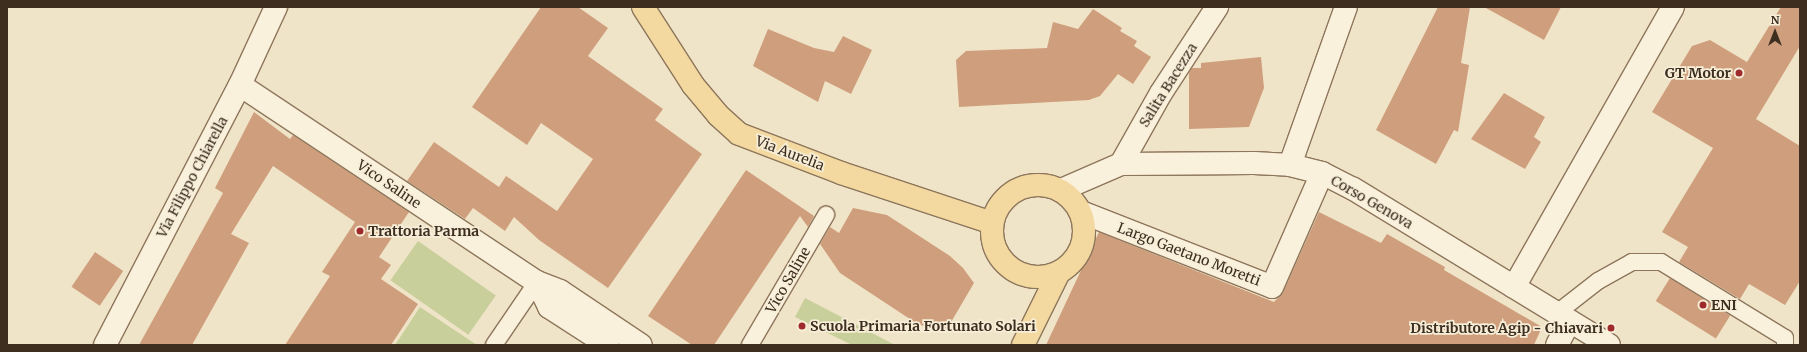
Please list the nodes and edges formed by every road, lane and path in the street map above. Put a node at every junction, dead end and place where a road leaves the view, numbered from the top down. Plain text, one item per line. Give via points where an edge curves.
1 (276, 7) edge
2 (643, 7) edge
3 (1217, 7) edge
4 (1346, 7) edge
5 (1673, 7) edge
6 (240, 85) junction
7 (1121, 164) junction
8 (1290, 165) junction
9 (1322, 173) junction
10 (1061, 190) junction
11 (1081, 212) junction
12 (826, 215) dead end
13 (992, 223) junction
14 (1058, 272) junction
15 (537, 282) junction
16 (1514, 287) junction
17 (1563, 317) junction
18 (105, 345) edge
19 (494, 345) edge
20 (608, 345) edge
21 (641, 345) edge
22 (750, 345) edge
23 (1023, 345) edge
24 (1557, 345) edge
25 (1609, 345) edge
26 (1785, 345) edge

1 - 6 street, Via Filippo Chiarella
2 - 13 main road, Via Aurelia via 693,85 718,115 739,134 841,173
3 - 7 street, Salita Bacezza via 1161,93
4 - 8 street
5 - 16 street
6 - 15 street, Vico Saline
6 - 18 street, Via Filippo Chiarella
7 - 8 street, Corso Genova
7 - 10 street, Corso Genova
8 - 9 street, Corso Genova
9 - 11 street, Largo Gaetano Moretti via 1272,287
9 - 16 street, Corso Genova via 1352,188
10 - 11 main road via 1073,199
10 - 13 main road via 1047,185 1032,184 1018,189 1006,198
11 - 14 main road via 1084,240 1079,253 1070,264
12 - 22 lane, Vico Saline
13 - 14 main road via 993,240 999,256 1010,268 1025,275 1042,277
14 - 23 main road
15 - 19 lane
15 - 20 street via 549,307
15 - 21 street, Vico Saline via 560,291
16 - 17 street, Corso Genova
17 - 24 street
17 - 25 street, Corso Genova
17 - 26 lane via 1598,280 1632,262 1661,262 1786,338

